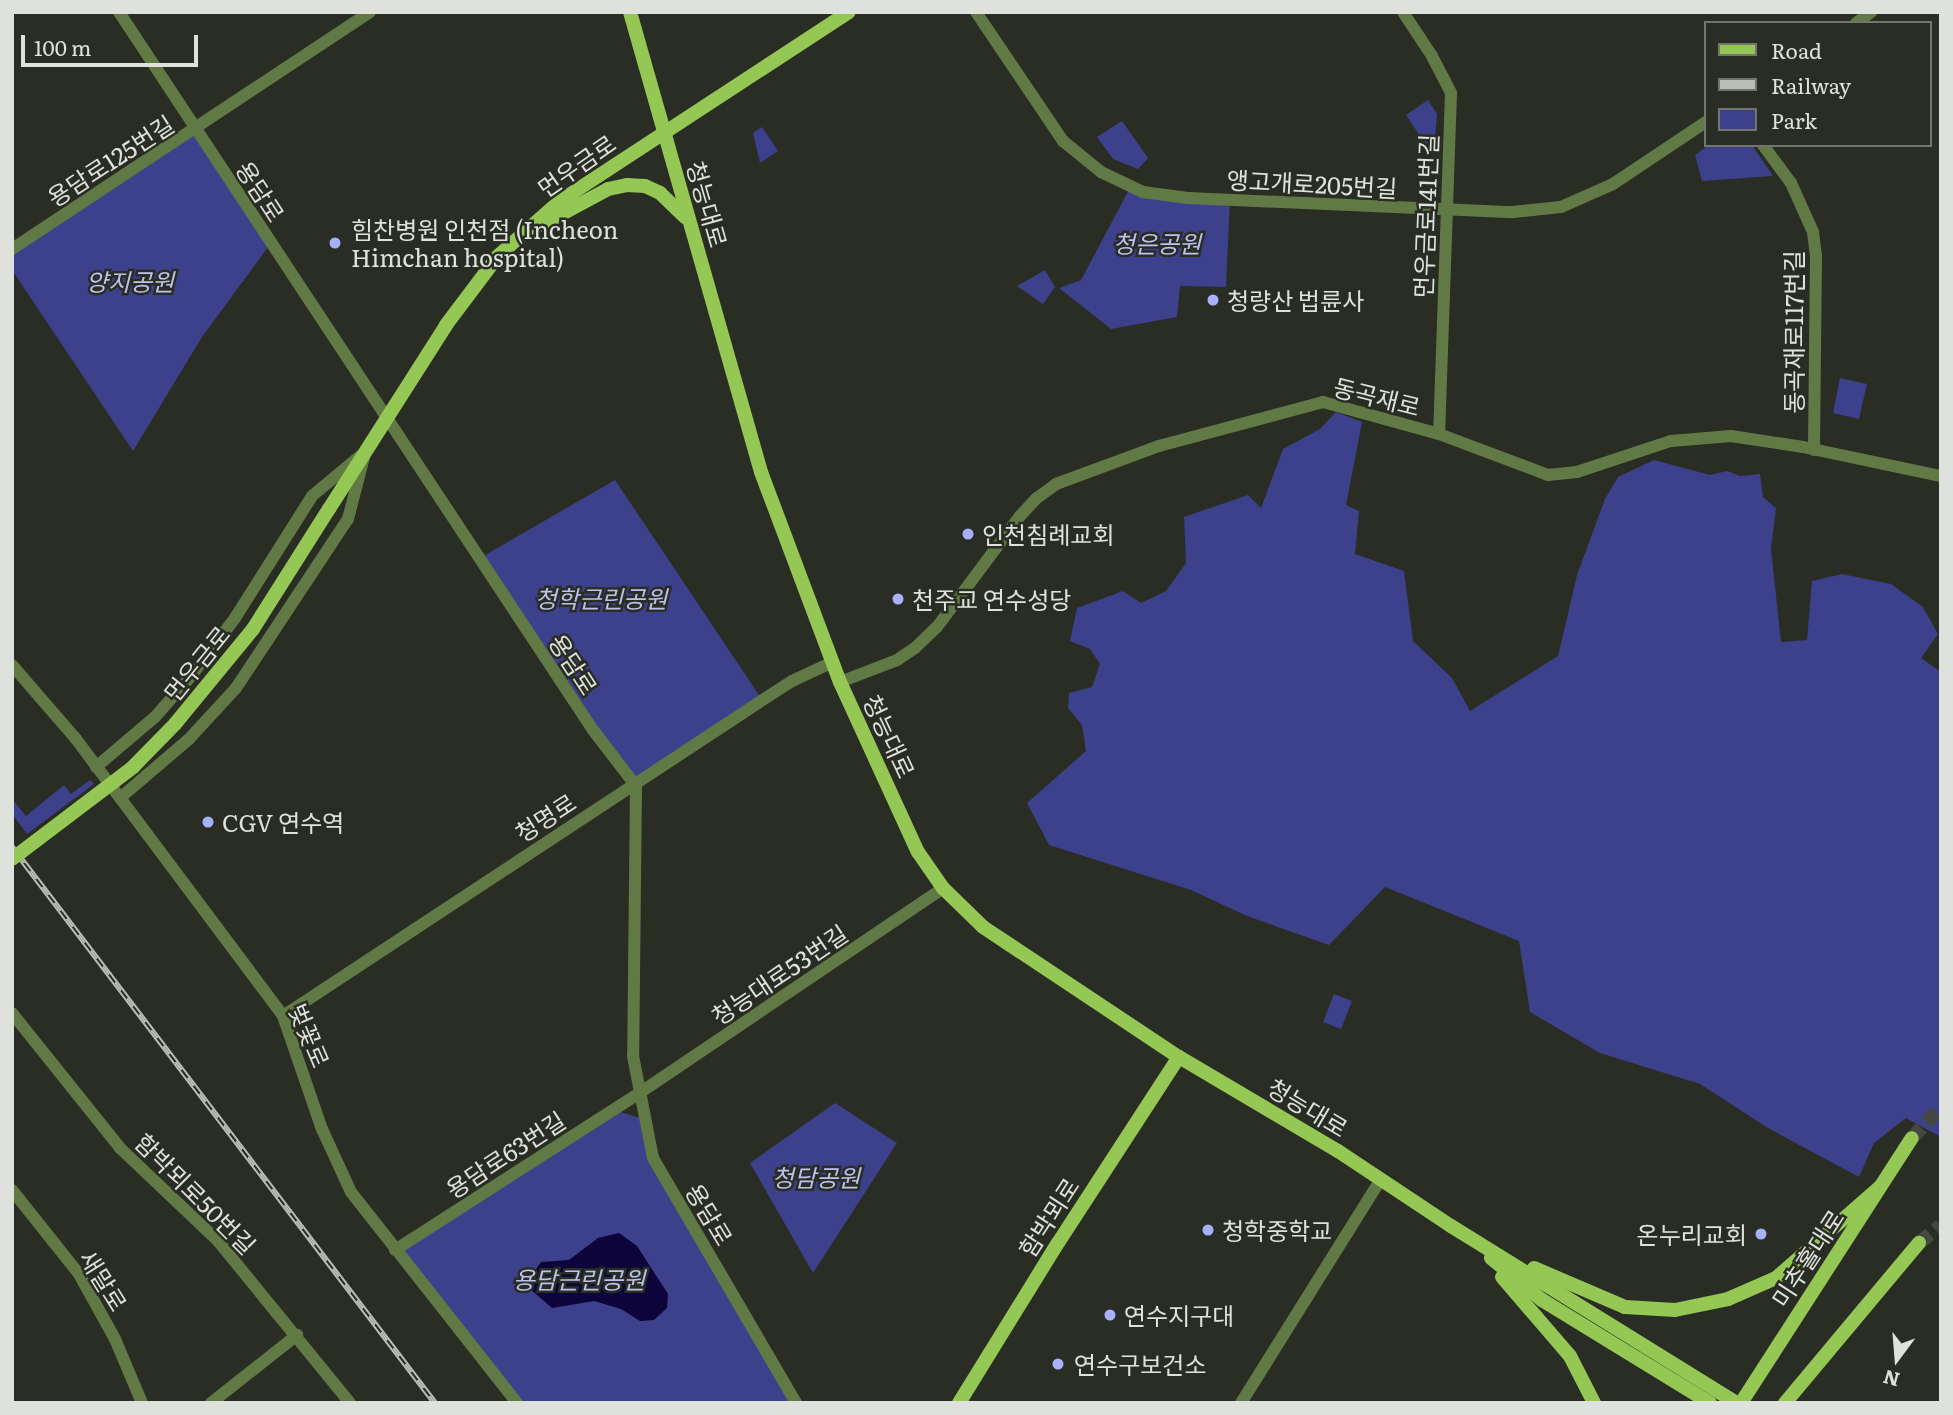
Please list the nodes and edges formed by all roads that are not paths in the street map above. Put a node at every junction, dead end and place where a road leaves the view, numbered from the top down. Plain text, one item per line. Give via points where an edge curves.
1 (120, 12) edge
2 (370, 12) edge
3 (630, 12) edge
4 (849, 12) edge
5 (976, 12) edge
6 (1403, 12) edge
7 (1704, 123) edge
8 (195, 129) junction
9 (664, 134) junction
10 (1764, 147) edge
11 (1448, 210) junction
12 (689, 222) junction
13 (521, 236) junction
14 (12, 249) edge
15 (386, 419) junction
16 (1439, 434) junction
17 (1814, 450) junction
18 (366, 451) junction
19 (1941, 476) edge
20 (833, 662) junction
21 (12, 665) edge
22 (840, 682) junction
23 (96, 767) junction
24 (636, 786) junction
25 (120, 798) junction
26 (12, 859) edge
27 (943, 888) junction
28 (12, 1013) edge
29 (283, 1016) junction
30 (1179, 1057) junction
31 (638, 1094) junction
32 (1912, 1138) tunnel mouth
33 (1381, 1179) junction
34 (1880, 1187) junction
35 (12, 1189) edge
36 (1451, 1226) junction
37 (1919, 1243) tunnel mouth
38 (395, 1250) junction
39 (297, 1335) junction
40 (1787, 1400) edge
41 (142, 1403) edge
42 (211, 1403) edge
43 (350, 1403) edge
44 (517, 1403) edge
45 (796, 1403) edge
46 (959, 1403) edge
47 (1241, 1403) edge
48 (1594, 1403) edge
49 (1710, 1403) edge
50 (1739, 1403) edge

1 - 8 street, 용담로
2 - 8 street, 용담로125번길
3 - 9 main road, 청능대로
4 - 9 main road, 먼우금로
5 - 11 street, 앵고개로205번길 via 1063,141 1101,172 1143,192
6 - 11 street, 먼우금로141번길 via 1451,93
7 - 11 street, 앵고개로205번길 via 1613,184 1561,207 1513,212
8 - 14 street, 용담로125번길
8 - 15 street, 용담로
9 - 12 main road, 청능대로
9 - 13 main road, 먼우금로 via 560,201
10 - 17 street, 동곡재로117번길 via 1791,183 1813,232
11 - 16 street, 먼우금로141번길
12 - 13 main road via 660,193 627,185 608,189
12 - 20 main road, 청능대로 via 761,472
13 - 15 main road, 먼우금로 via 498,256 446,325
15 - 18 main road, 먼우금로
15 - 24 street, 용담로 via 593,730
16 - 17 street, 동곡재로 via 1548,475 1577,472 1671,441 1731,436
16 - 22 street, 동곡재로 via 1323,402 1229,425 1076,475 1037,498 937,627 915,648
17 - 19 street, 동곡재로
18 - 23 street, 먼우금로 via 312,496 235,618 191,676 155,717
18 - 25 street, 먼우금로 via 348,519 236,688 188,739
18 - 26 main road, 먼우금로, bridge via 222,671 132,767
20 - 22 main road, 청능대로
20 - 24 street, 청명로 via 792,681
21 - 23 street, 벚꽃로
22 - 27 main road, 청능대로 via 918,852
23 - 25 street, 벚꽃로
24 - 29 street, 청명로 via 565,828
24 - 31 street, 용담로 via 632,987
25 - 29 street, 벚꽃로
27 - 30 main road, 청능대로 via 983,927
27 - 31 street, 청능대로53번길
28 - 39 street, 함박뫼로50번길 via 120,1149 218,1241
29 - 38 street, 벚꽃로 via 322,1129 351,1192
30 - 33 main road, 청능대로
30 - 46 main road, 함박뫼로
31 - 38 street, 용담로63번길
31 - 45 street, 용담로 via 653,1158
32 - 34 main road, 미추홀대로
33 - 36 main road, 청능대로
33 - 47 street
34 - 36 main road via 1776,1278 1728,1299 1675,1311 1625,1307 1508,1257
34 - 50 main road, 미추홀대로
35 - 41 street, 새말로 via 79,1274 115,1339
36 - 48 main road via 1527,1303 1570,1356
36 - 49 main road via 1542,1300
36 - 50 main road
37 - 40 main road
38 - 44 street, 벚꽃로
39 - 42 street
39 - 43 street, 함박뫼로50번길

